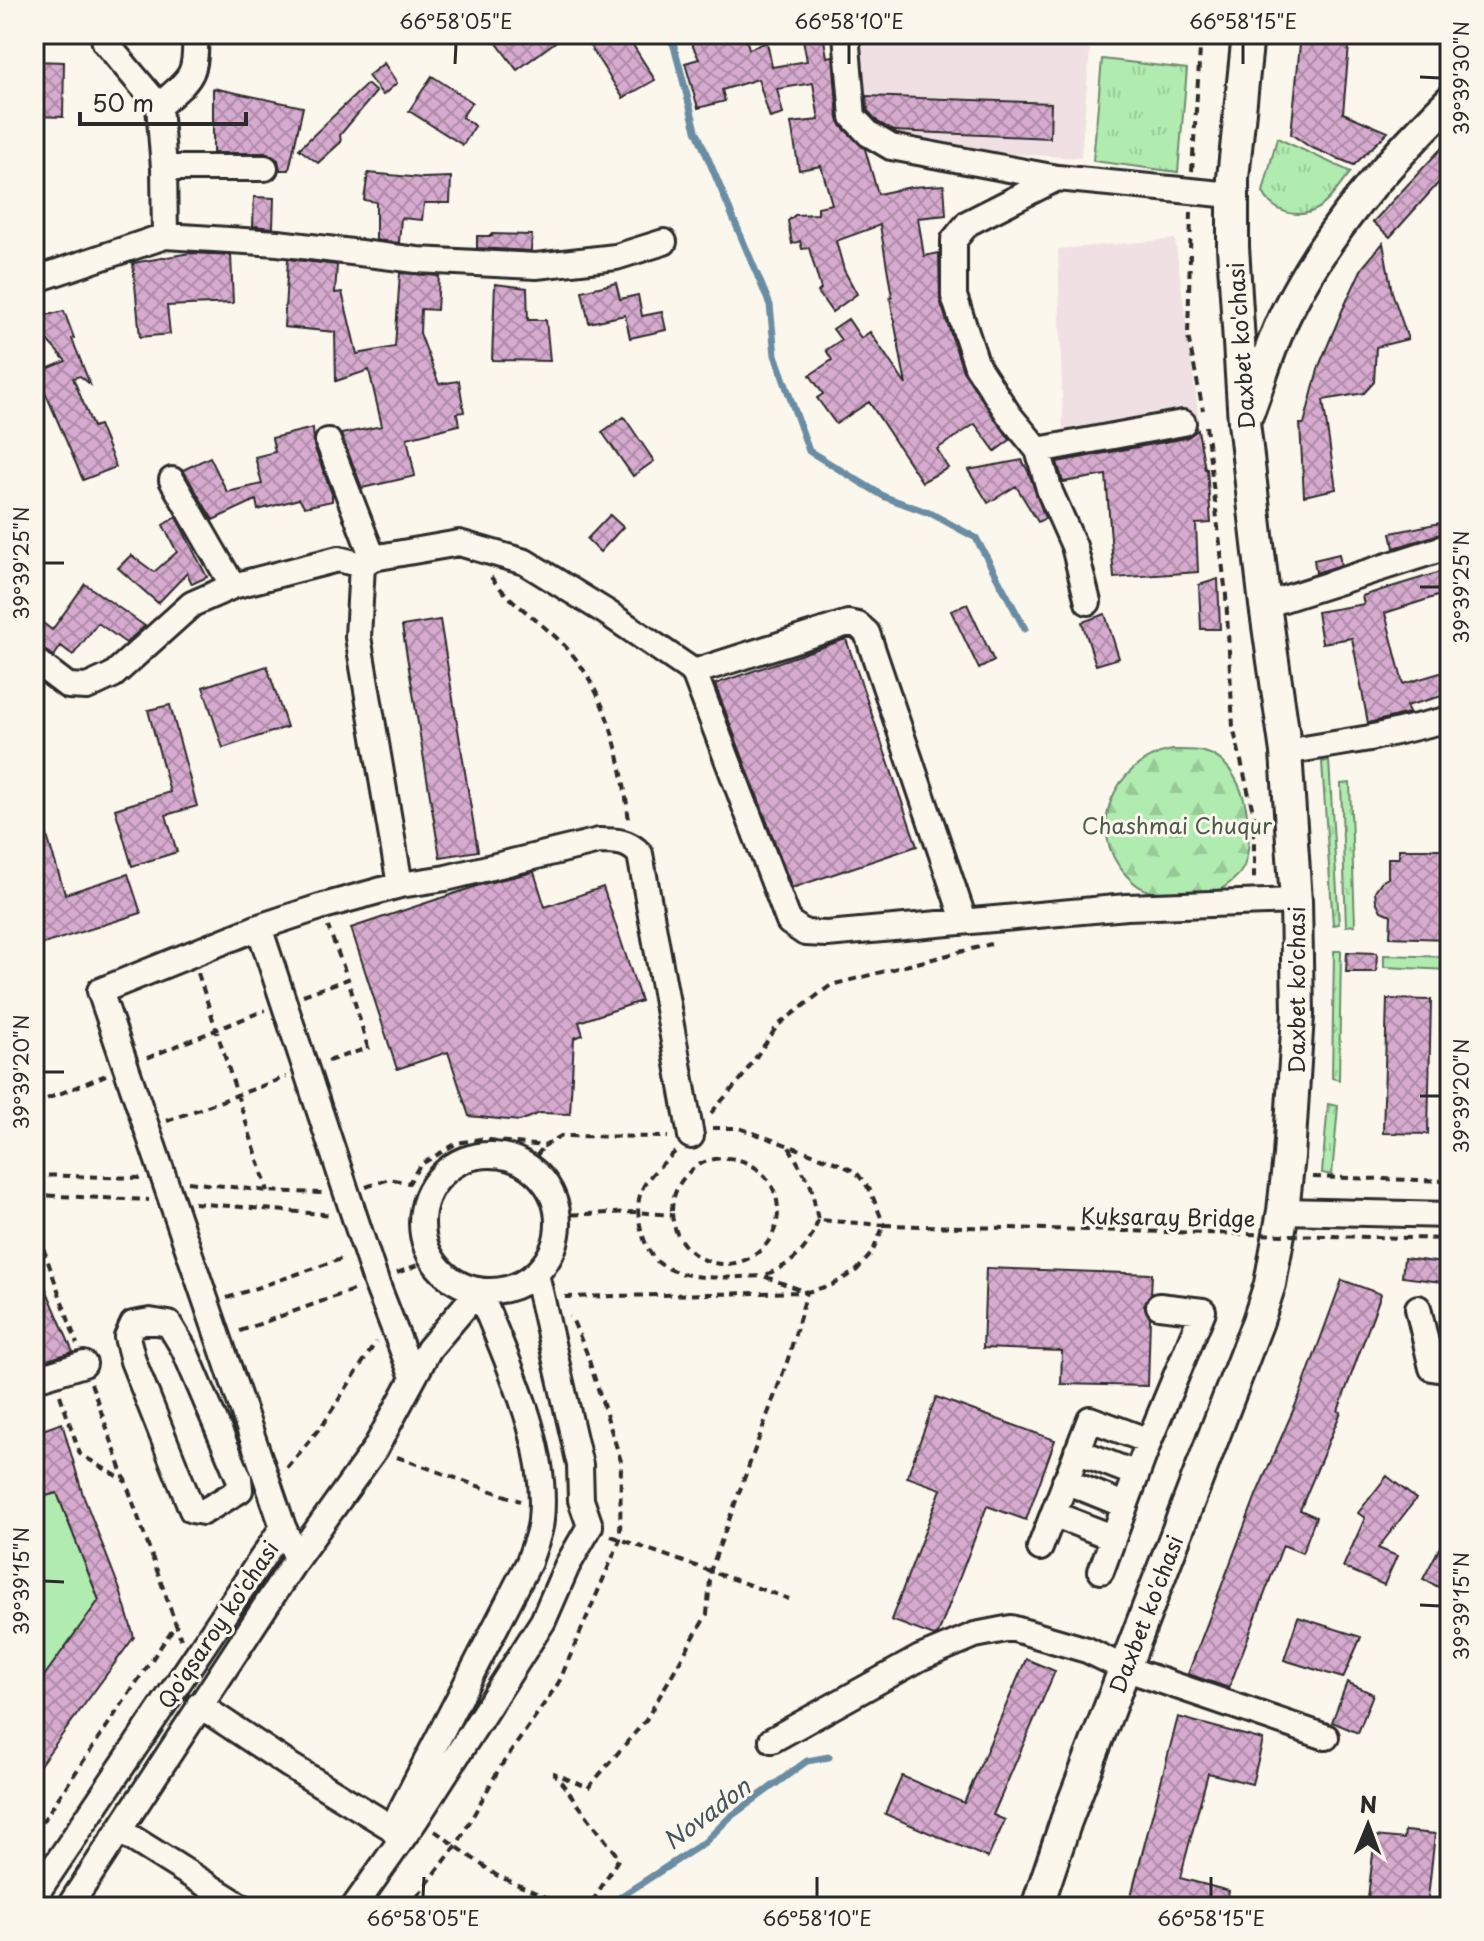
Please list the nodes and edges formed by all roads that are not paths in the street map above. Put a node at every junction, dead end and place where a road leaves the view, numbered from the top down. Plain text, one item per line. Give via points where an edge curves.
1 (103, 34) edge
2 (195, 34) edge
3 (846, 34) edge
4 (1248, 34) edge
5 (1450, 101) edge
6 (159, 106) junction
7 (164, 168) junction
8 (265, 168) dead end
9 (1057, 178) junction
10 (1232, 195) junction
11 (165, 236) junction
12 (664, 242) dead end
13 (34, 280) edge
14 (1244, 422) junction
15 (1183, 423) dead end
16 (328, 441) dead end
17 (1038, 450) junction
18 (172, 480) dead end
19 (1450, 546) edge
20 (368, 562) junction
21 (233, 586) junction
22 (1088, 602) dead end
23 (1265, 605) junction
24 (34, 660) edge
25 (694, 672) junction
26 (1450, 719) edge
27 (1286, 752) junction
28 (400, 885) junction
29 (1296, 901) junction
30 (964, 920) junction
31 (259, 927) junction
32 (691, 1136) road end
33 (1283, 1211) junction
34 (1450, 1215) edge
35 (536, 1274) junction
36 (479, 1290) junction
37 (1159, 1306) dead end
38 (1418, 1308) dead end
39 (219, 1339) junction
40 (184, 1349) junction
41 (84, 1364) road end
42 (1450, 1371) edge
43 (44, 1376) edge
44 (413, 1377) junction
45 (251, 1432) junction
46 (223, 1440) junction
47 (1149, 1441) junction
48 (1077, 1451) junction
49 (1136, 1474) junction
50 (1065, 1481) junction
51 (1124, 1505) junction
52 (1053, 1514) junction
53 (283, 1527) junction
54 (1112, 1537) junction
55 (1040, 1548) dead end
56 (297, 1558) junction
57 (1101, 1571) dead end
58 (1124, 1668) junction
59 (199, 1705) junction
60 (1326, 1737) dead end
61 (772, 1740) dead end
62 (119, 1830) junction
63 (396, 1835) junction
64 (34, 1897) edge
65 (69, 1907) edge
66 (242, 1907) edge
67 (354, 1907) edge
68 (1037, 1907) edge

1 - 6 street
2 - 6 street via 197,61 189,79
3 - 9 street via 853,117 869,134 891,147
4 - 10 main road, Daxbet ko'chasi
5 - 14 main road via 1339,225 1308,272 1286,313
6 - 7 street
7 - 8 street
7 - 11 street
9 - 10 street
9 - 17 street via 968,223 954,240 954,296 977,366
10 - 14 main road, Daxbet ko'chasi
11 - 12 street via 536,266 616,257
11 - 13 street
14 - 23 main road, Daxbet ko'chasi
15 - 17 street
16 - 20 street
17 - 22 street via 1074,546
18 - 21 street
19 - 23 street
20 - 21 street via 338,559
20 - 25 street via 459,543 525,562
20 - 28 street via 358,637
21 - 24 street via 192,604 113,675 87,687 68,686
23 - 27 main road, Daxbet ko'chasi
25 - 30 street via 789,922 805,933 827,934
25 - 30 street via 848,623 867,633
26 - 27 street
27 - 29 main road, Daxbet ko'chasi
28 - 31 street
28 - 32 street via 599,841 631,844 640,854
29 - 30 street
29 - 33 main road, Daxbet ko'chasi via 1298,1015
31 - 39 street via 100,991
31 - 44 street via 365,1250
33 - 34 street
33 - 58 main road, Daxbet ko'chasi via 1270,1284 1254,1333
35 - 36 street via 499,1291
35 - 36 street via 558,1237 552,1193 519,1161 497,1155 474,1157 452,1166 435,1182 422,1226 439,1268
35 - 63 street via 590,1526 543,1621 416,1819
36 - 44 street via 429,1349
36 - 63 street via 533,1433 542,1483 541,1524 529,1562
37 - 47 street via 1203,1311
38 - 42 street via 1432,1368
39 - 40 street
39 - 45 street
40 - 46 street
40 - 46 street via 169,1324 133,1324 127,1337 192,1510 203,1512 240,1490
41 - 43 street
44 - 56 street via 375,1449
45 - 46 street
45 - 53 street
47 - 48 street via 1090,1419
47 - 49 street
48 - 49 street
48 - 50 street
49 - 51 street
50 - 51 street
50 - 52 street
51 - 54 street
52 - 54 street
52 - 55 street
53 - 56 street, Qo'qsaroy ko'chasi
53 - 64 street, Qo'qsaroy ko'chasi
54 - 57 street
56 - 59 street, Qo'qsaroy ko'chasi
58 - 60 street
58 - 61 street via 1087,1650 1011,1628 975,1635 920,1658
58 - 68 main road, Daxbet ko'chasi
59 - 62 street, Qo'qsaroy ko'chasi
59 - 63 street
62 - 65 street, Qo'qsaroy ko'chasi
62 - 66 street
63 - 67 street

